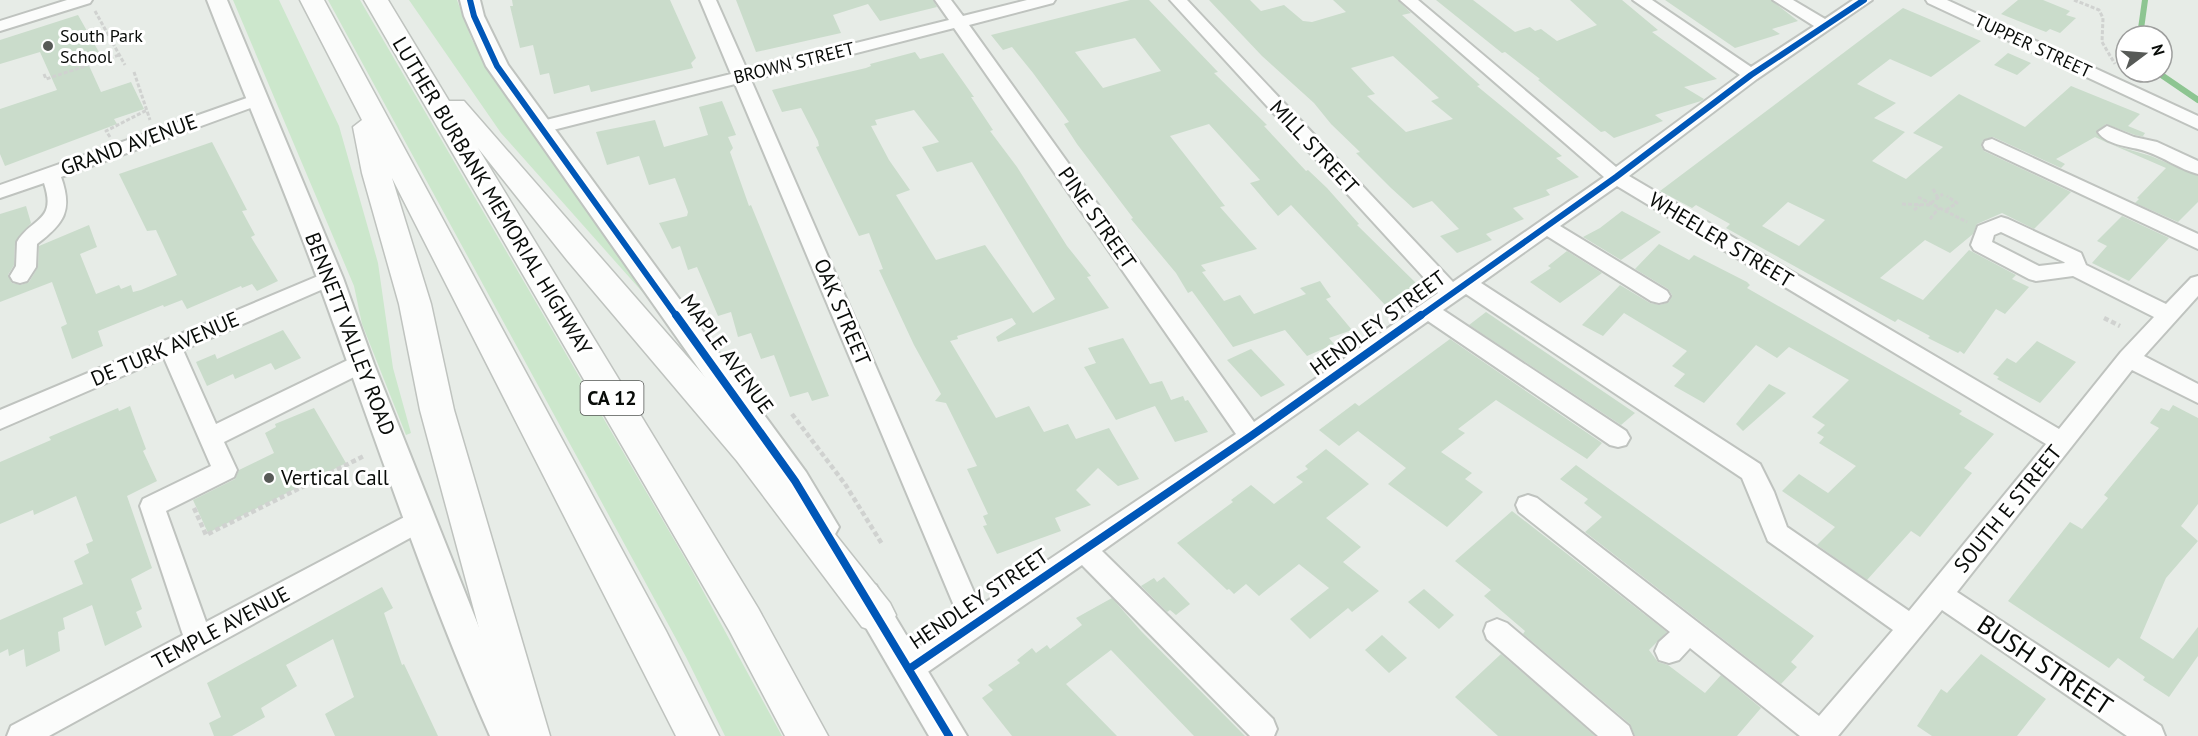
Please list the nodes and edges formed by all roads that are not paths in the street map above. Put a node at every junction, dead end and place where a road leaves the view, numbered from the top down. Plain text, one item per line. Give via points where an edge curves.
1 (217, 0) edge
2 (312, 0) edge
3 (376, 0) edge
4 (470, 0) edge
5 (708, 0) edge
6 (943, 0) edge
7 (1047, 0) edge
8 (1178, 0) edge
9 (1408, 0) edge
10 (1641, 0) edge
11 (1781, 0) edge
12 (1864, 0) edge
13 (1934, 0) edge
14 (88, 3) edge
15 (34, 7) edge
16 (959, 22) junction
17 (1824, 25) junction
18 (0, 26) edge
19 (412, 63) junction
20 (742, 75) junction
21 (1751, 75) junction
22 (360, 90) junction
23 (258, 99) junction
24 (2198, 123) edge
25 (541, 127) junction
26 (2107, 132) dead end
27 (1992, 145) dead end
28 (2198, 168) edge
29 (50, 173) junction
30 (1616, 177) junction
31 (0, 192) edge
32 (1545, 226) junction
33 (2198, 242) edge
34 (2076, 269) dead end
35 (20, 276) dead end
36 (330, 278) junction
37 (2198, 283) edge
38 (1458, 288) junction
39 (1659, 296) dead end
40 (1427, 310) junction
41 (2169, 315) junction
42 (170, 346) junction
43 (2129, 358) junction
44 (360, 364) junction
45 (2198, 394) edge
46 (0, 420) edge
47 (1251, 436) junction
48 (210, 438) junction
49 (1618, 438) dead end
50 (2062, 442) junction
51 (1528, 505) dead end
52 (421, 520) junction
53 (1084, 550) junction
54 (1939, 594) junction
55 (876, 615) junction
56 (975, 624) junction
57 (1912, 628) junction
58 (1497, 631) dead end
59 (1690, 631) junction
60 (199, 641) junction
61 (1669, 651) dead end
62 (909, 669) junction
63 (1263, 729) dead end
64 (1821, 735) edge
65 (21, 736) edge
66 (508, 736) edge
67 (529, 736) edge
68 (698, 736) edge
69 (807, 736) edge
70 (949, 736) edge
71 (1619, 736) edge
72 (2151, 736) edge

1 - 23 main road, BENNETT VALLEY ROAD
2 - 22 highway
3 - 19 highway, LUTHER BURBANK MEMORIAL HIGHWAY / CA 12
4 - 25 main road, MAPLE AVENUE via 497,66
5 - 20 street, OAK STREET
6 - 16 street, PINE STREET
7 - 16 street, BROWN STREET
8 - 38 street, MILL STREET
9 - 30 street, WHEELER STREET
10 - 21 street
11 - 17 street
12 - 17 street, HENDLEY STREET
13 - 24 street, TUPPER STREET
14 - 15 street
15 - 18 street
16 - 20 street, BROWN STREET
16 - 47 street, PINE STREET
17 - 21 street, HENDLEY STREET
19 - 55 highway via 486,140 748,450
19 - 69 highway, LUTHER BURBANK MEMORIAL HIGHWAY / CA 12 via 738,610
20 - 25 street, BROWN STREET
20 - 56 street, OAK STREET
21 - 30 street, HENDLEY STREET
22 - 67 highway via 376,173 415,304 437,410
22 - 68 highway
23 - 29 street, GRAND AVENUE
23 - 36 main road, BENNETT VALLEY ROAD
25 - 55 main road, MAPLE AVENUE via 795,481
26 - 28 street
27 - 33 street
29 - 31 street, GRAND AVENUE
29 - 35 street via 58,205 47,226 27,242 26,267
30 - 32 street, HENDLEY STREET
30 - 50 street, WHEELER STREET
32 - 38 street, HENDLEY STREET
32 - 39 street
34 - 41 street
36 - 42 street, DE TURK AVENUE
36 - 44 main road, BENNETT VALLEY ROAD
37 - 41 street, SOUTH E STREET
38 - 40 street, HENDLEY STREET
38 - 57 street, MILL STREET via 1751,471 1777,534
40 - 47 street, HENDLEY STREET
40 - 49 street
41 - 43 street, SOUTH E STREET
42 - 46 street, DE TURK AVENUE
42 - 48 street
43 - 45 street
43 - 50 street, SOUTH E STREET
44 - 48 street
44 - 52 main road, BENNETT VALLEY ROAD
47 - 53 street, HENDLEY STREET
48 - 60 street via 225,470 152,506
50 - 54 street, SOUTH E STREET
51 - 59 street
52 - 60 street, TEMPLE AVENUE
52 - 66 main road, BENNETT VALLEY ROAD
53 - 56 street, HENDLEY STREET
53 - 63 street
54 - 57 street, SOUTH E STREET
54 - 72 street, BUSH STREET
55 - 62 main road, MAPLE AVENUE
56 - 62 street, HENDLEY STREET
57 - 64 street, SOUTH E STREET
58 - 71 street
59 - 61 street
59 - 64 street
60 - 65 street, TEMPLE AVENUE
62 - 70 main road, MAPLE AVENUE

